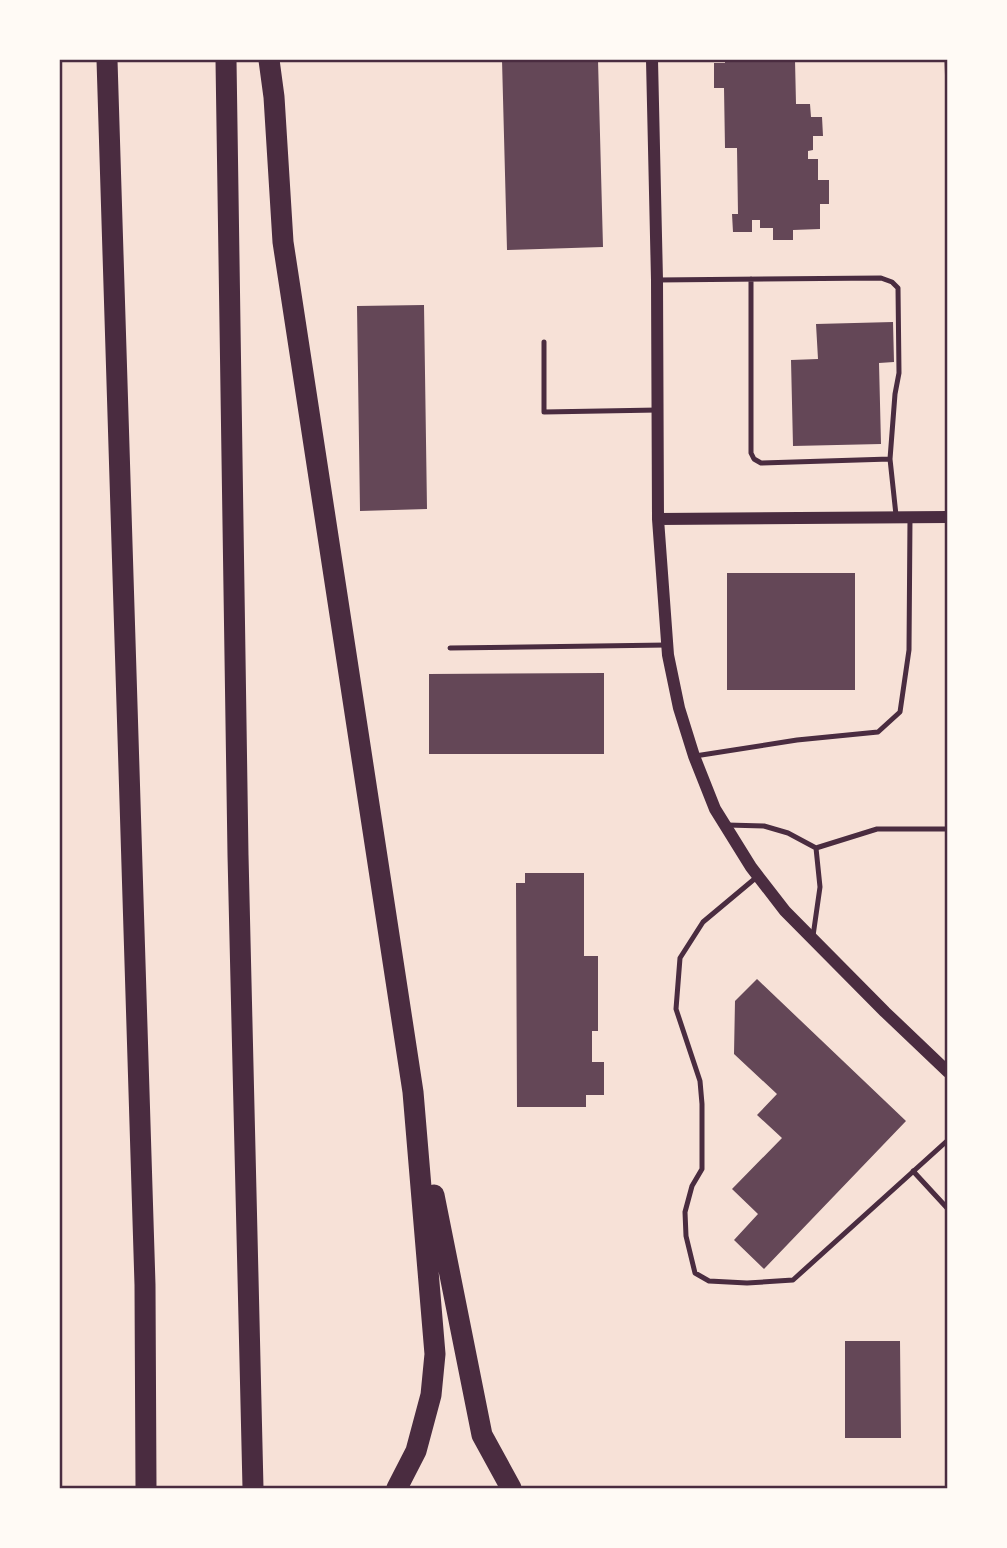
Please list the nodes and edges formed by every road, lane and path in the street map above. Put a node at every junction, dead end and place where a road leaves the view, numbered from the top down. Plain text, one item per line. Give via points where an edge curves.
1 (107, 60) edge
2 (226, 60) edge
3 (269, 60) edge
4 (652, 60) edge
5 (947, 60) edge
6 (947, 90) edge
7 (751, 279) junction
8 (657, 280) junction
9 (544, 342) dead end
10 (658, 410) junction
11 (890, 459) junction
12 (947, 517) edge
13 (896, 518) junction
14 (910, 518) junction
15 (658, 519) junction
16 (667, 645) junction
17 (450, 648) dead end
18 (694, 756) junction
19 (725, 825) junction
20 (947, 829) edge
21 (816, 848) junction
22 (758, 876) junction
23 (813, 939) junction
24 (947, 1072) edge
25 (413, 1092) junction
26 (947, 1140) edge
27 (913, 1171) junction
28 (947, 1209) edge
29 (146, 1489) edge
30 (253, 1489) edge
31 (397, 1489) edge
32 (510, 1489) edge

1 - 29 highway via 145,1271
2 - 30 highway
3 - 25 highway via 283,242
4 - 8 street
5 - 6 lane
7 - 8 lane
7 - 11 lane via 754,459 761,463
7 - 11 lane via 881,278 898,288 900,373
8 - 10 street
9 - 10 lane via 544,412
10 - 15 street
11 - 13 lane
12 - 14 street
13 - 14 street
13 - 15 street
14 - 18 lane via 909,650 900,712 878,733
15 - 16 street
16 - 17 lane
16 - 18 street
18 - 19 street
19 - 21 lane via 764,826
19 - 22 street
20 - 21 lane via 877,829
21 - 23 lane via 820,887
22 - 23 street
22 - 27 lane via 703,922 680,958 677,1009 700,1081 702,1104 702,1168 685,1212 695,1273 709,1281 793,1280
23 - 24 street
25 - 31 highway via 435,1354 431,1395 416,1451
25 - 32 highway via 482,1435
26 - 27 lane
27 - 28 lane

